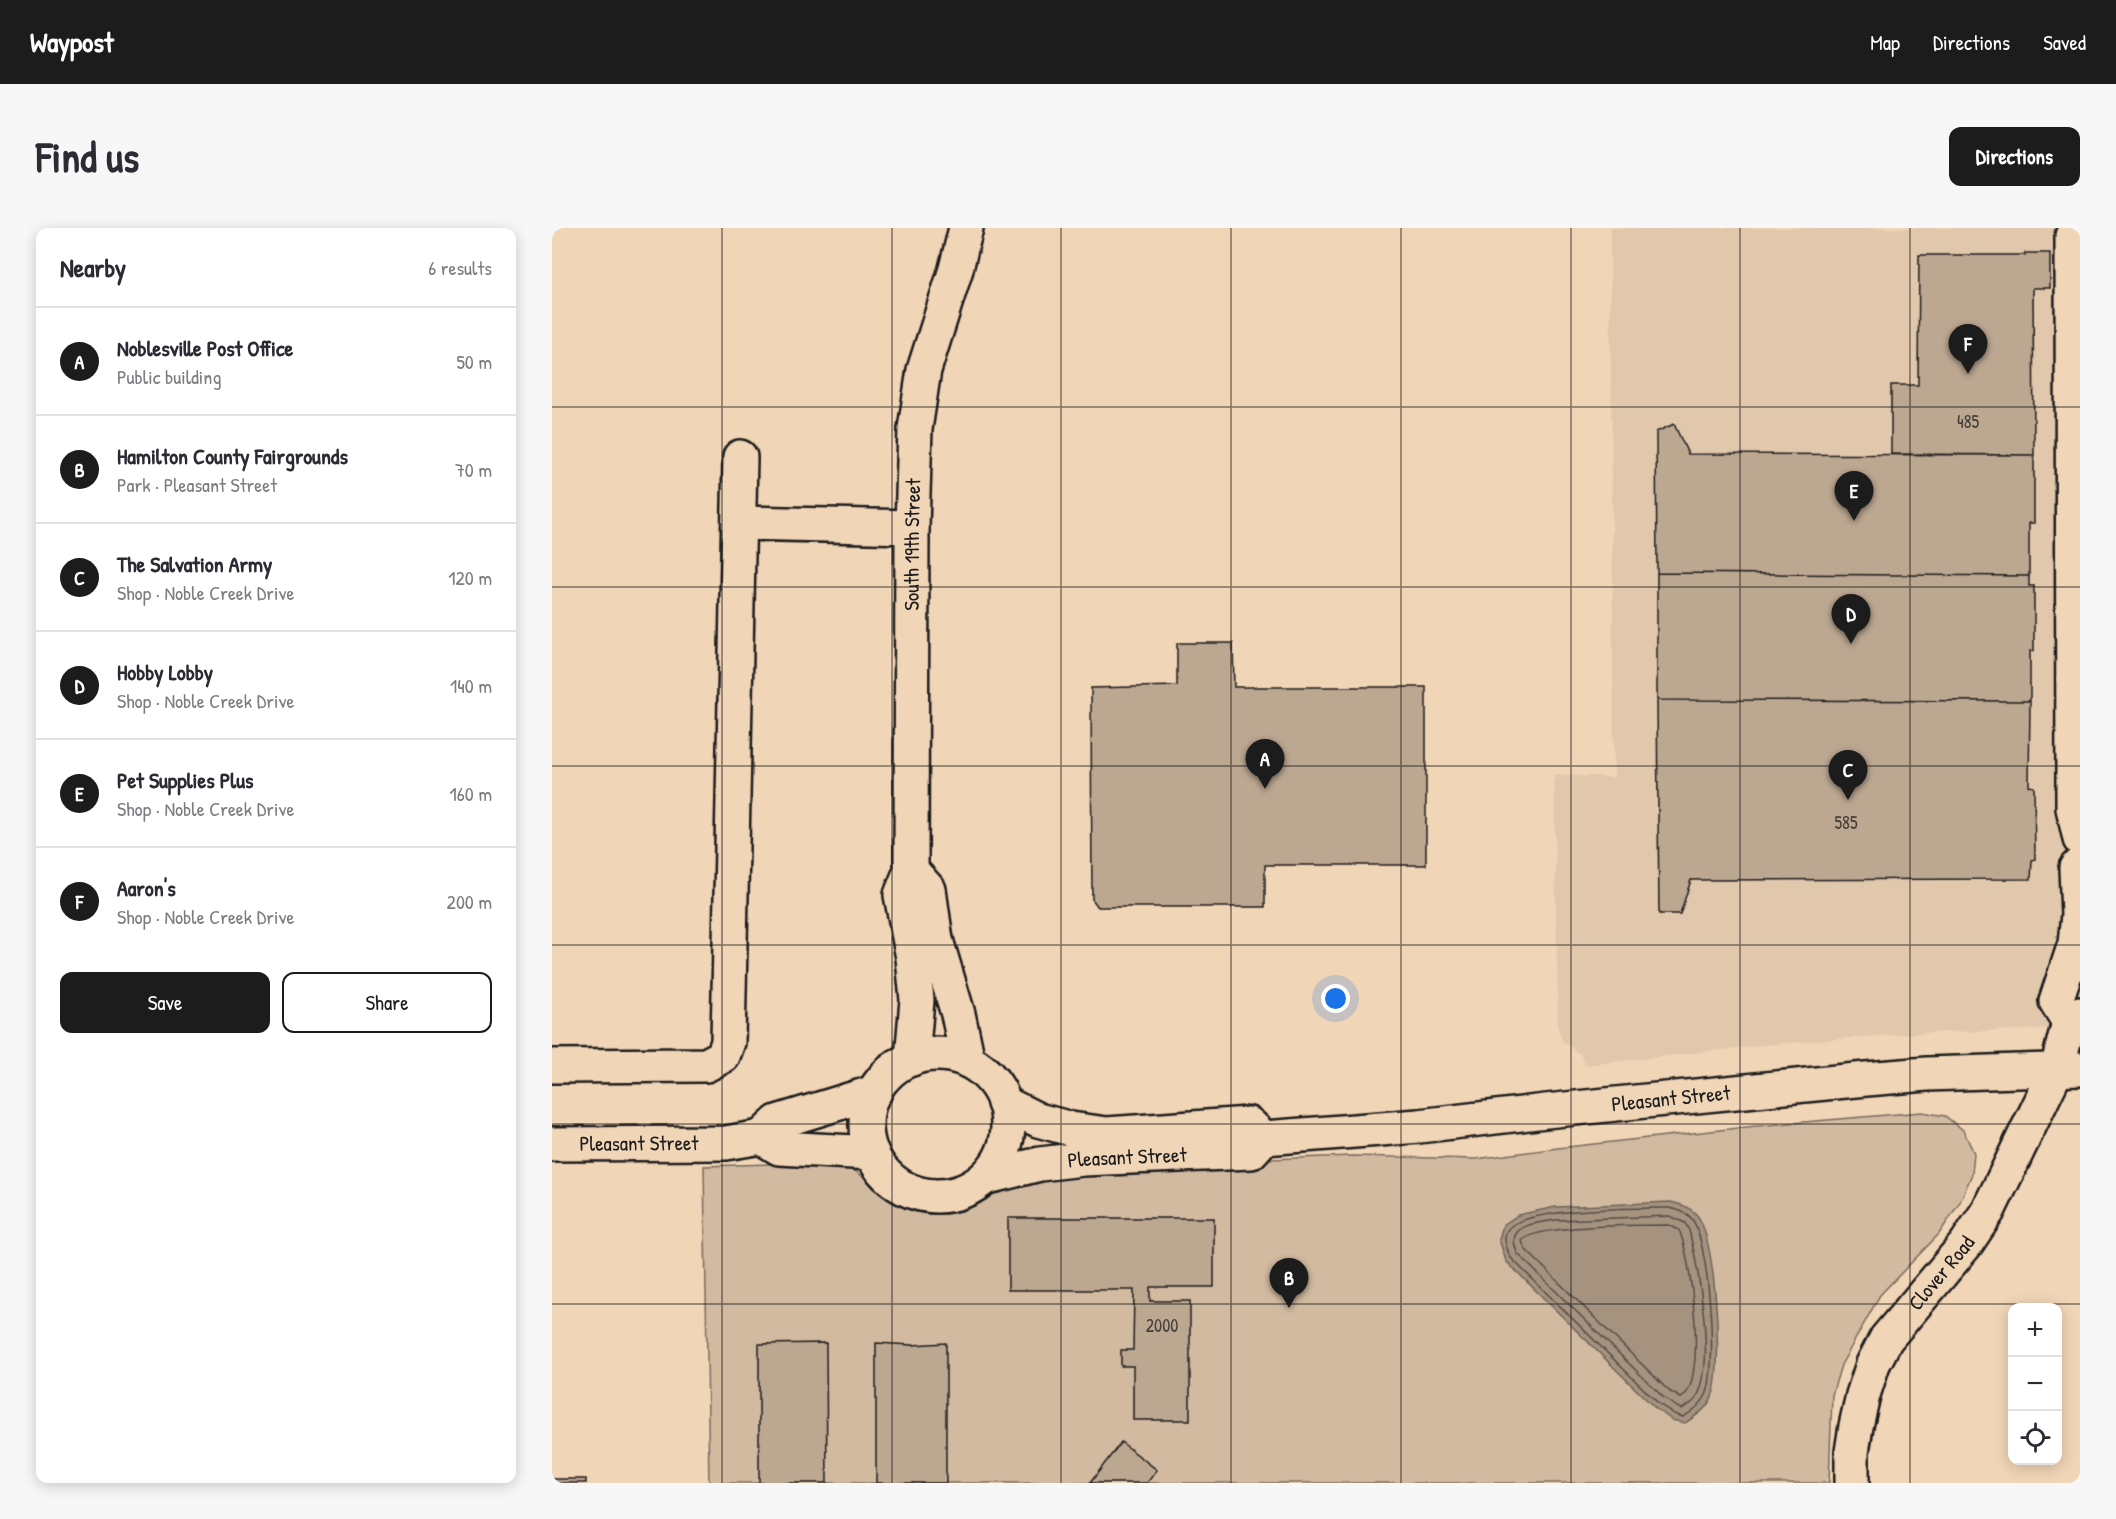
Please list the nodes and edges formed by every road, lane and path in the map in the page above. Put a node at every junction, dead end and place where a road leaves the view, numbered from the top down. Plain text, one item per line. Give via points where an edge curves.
1 (966, 228) edge
2 (2080, 236) edge
3 (740, 457) dead end
4 (739, 524) junction
5 (912, 527) junction
6 (2080, 839) edge
7 (2080, 864) edge
8 (910, 870) junction
9 (2075, 1018) edge
10 (912, 1059) junction
11 (968, 1060) junction
12 (552, 1066) edge
13 (2069, 1069) edge
14 (875, 1092) junction
15 (1004, 1103) junction
16 (761, 1137) junction
17 (1264, 1138) junction
18 (552, 1144) edge
19 (872, 1153) junction
20 (987, 1177) junction
21 (1852, 1483) edge

1 - 5 street, South 19th Street via 924,370 915,429
2 - 6 street via 2072,236 2072,681 2073,808
3 - 4 street
4 - 5 street
4 - 12 street via 728,1042 723,1056 706,1065
5 - 8 street, South 19th Street
7 - 9 street via 2076,868 2075,944 2056,1001
8 - 10 street, South 19th Street via 902,895 916,1000
8 - 11 street via 929,890 936,940
9 - 13 street, Clover Road
10 - 11 street via 931,1054
10 - 14 street via 892,1070
11 - 15 street via 987,1074
13 - 17 street, Pleasant Street via 1866,1079 1419,1126
13 - 21 street, Clover Road via 1966,1244 1886,1339 1863,1395 1852,1452
14 - 16 street, Pleasant Street via 777,1122
14 - 19 street via 868,1108 866,1131
15 - 17 street, Pleasant Street via 1038,1120 1107,1134 1249,1124
15 - 20 street via 1008,1137 1001,1158
16 - 18 street, Pleasant Street via 726,1143
16 - 19 street via 779,1148
17 - 20 street, Pleasant Street via 1251,1152 1083,1159 1040,1164
19 - 20 street via 884,1172 902,1187 923,1195 946,1196

